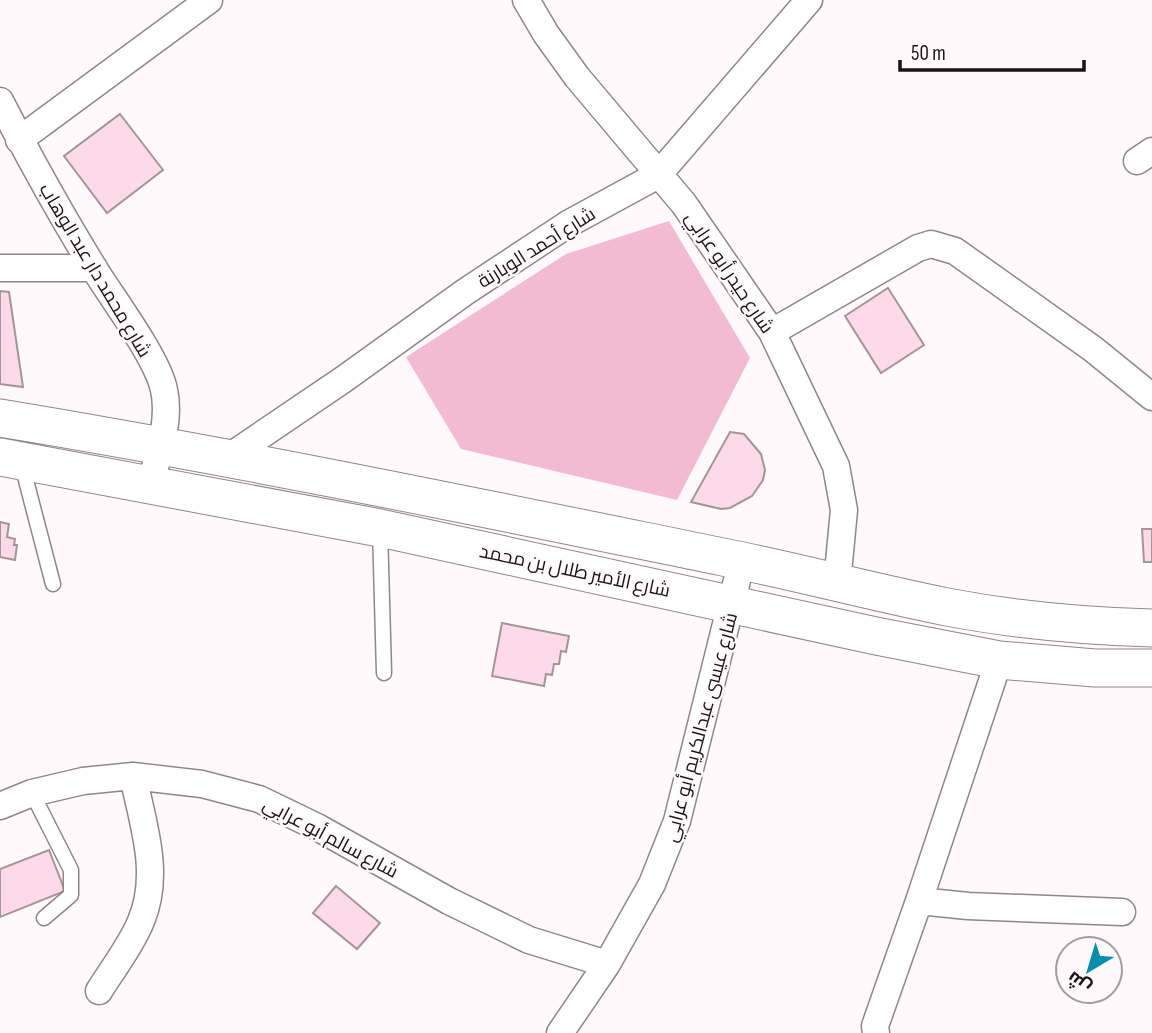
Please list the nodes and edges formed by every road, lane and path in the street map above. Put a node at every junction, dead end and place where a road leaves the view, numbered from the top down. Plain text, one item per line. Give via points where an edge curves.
1 (209, 0) edge
2 (526, 0) edge
3 (809, 0) edge
4 (0, 101) edge
5 (19, 140) junction
6 (657, 175) junction
7 (0, 268) edge
8 (94, 268) junction
9 (772, 332) junction
10 (1152, 397) edge
11 (0, 418) edge
12 (161, 444) junction
13 (229, 457) junction
14 (10, 458) edge
15 (150, 485) junction
16 (380, 528) junction
17 (742, 560) junction
18 (837, 583) junction
19 (53, 584) dead end
20 (733, 603) junction
21 (1152, 628) edge
22 (999, 660) junction
23 (1152, 668) edge
24 (384, 673) dead end
25 (133, 776) junction
26 (32, 793) junction
27 (0, 806) edge
28 (919, 901) junction
29 (1122, 912) dead end
30 (44, 918) dead end
31 (607, 964) junction
32 (99, 992) dead end
33 (560, 1033) edge
34 (876, 1033) edge

1 - 5 street
2 - 6 street, شارع حيدر أبو عرابي via 577,77
3 - 6 street, شارع أحمد الوبارنة
4 - 5 street, شارع محمد دار عبد الوهاب
5 - 8 street, شارع محمد دار عبد الوهاب
6 - 9 street, شارع حيدر أبو عرابي via 684,204
6 - 13 street, شارع أحمد الوبارنة via 522,254
7 - 8 street
8 - 12 street, شارع محمد دار عبد الوهاب via 164,388
9 - 10 street via 931,244 955,251
9 - 18 street, شارع حيدر أبو عرابي via 836,467 844,510
11 - 12 street
12 - 13 street
12 - 15 street
13 - 17 street
14 - 15 street, شارع الأمير طلال بن محمد
14 - 19 lane
15 - 16 street, شارع الأمير طلال بن محمد
16 - 20 street, شارع الأمير طلال بن محمد
16 - 24 lane
17 - 18 street
17 - 20 street, شارع عيسى عبدالكريم أبو عرابي
18 - 21 street via 1024,618
20 - 22 street, شارع الأمير طلال بن محمد
20 - 31 street, شارع عيسى عبدالكريم أبو عرابي via 677,821 652,884
22 - 23 street, شارع الأمير طلال بن محمد
22 - 28 street
25 - 26 street, شارع سالم أبو عرابي
25 - 31 street, شارع سالم أبو عرابي via 202,784 259,799 529,940
25 - 32 street via 151,856 149,891 141,922
26 - 27 street, شارع سالم أبو عرابي
26 - 30 lane via 71,870 71,895
28 - 29 street
28 - 34 street
31 - 33 street, شارع عيسى عبدالكريم أبو عرابي

